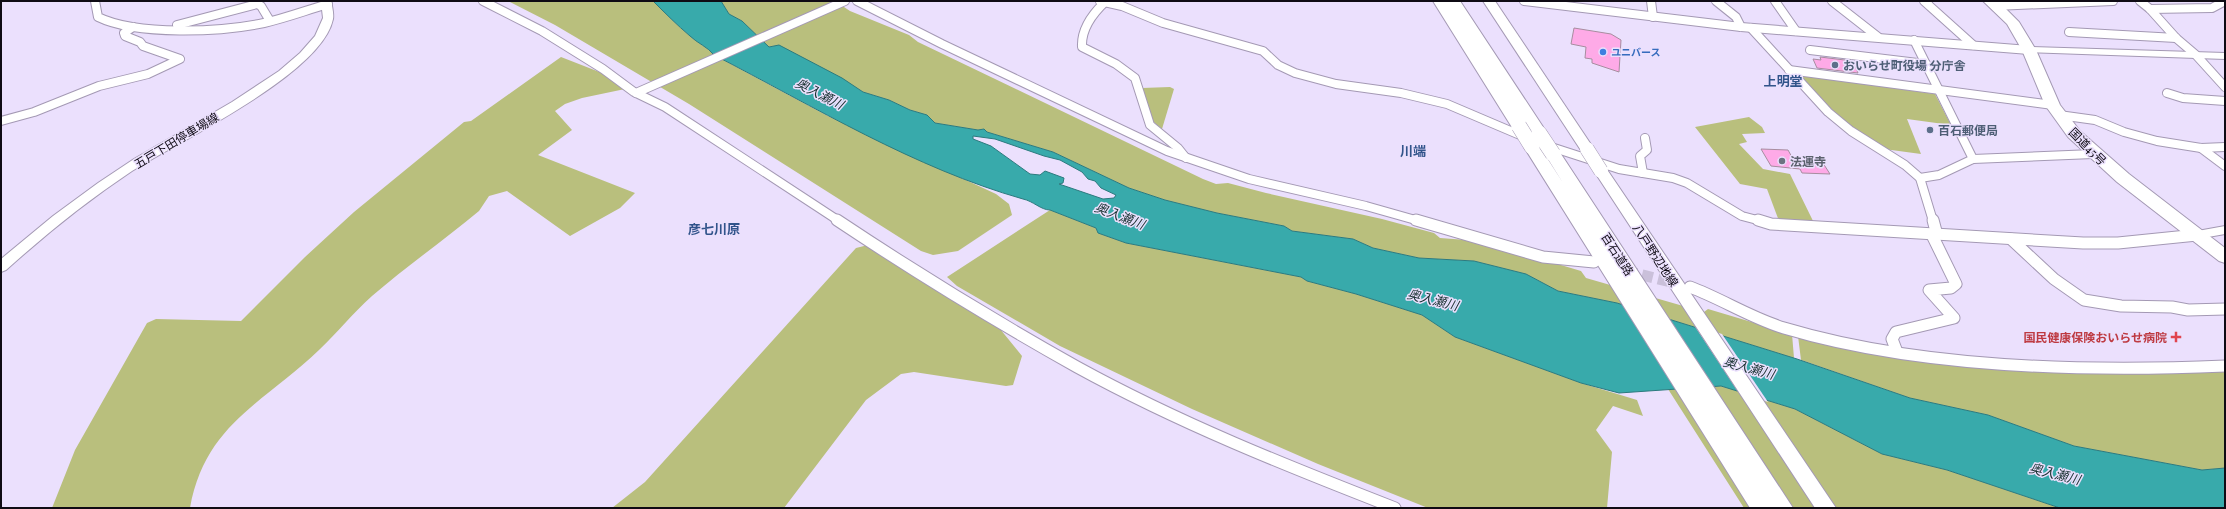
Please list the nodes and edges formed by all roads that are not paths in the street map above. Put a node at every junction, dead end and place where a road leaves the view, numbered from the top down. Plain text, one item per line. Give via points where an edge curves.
1 (95, 1) edge
2 (483, 1) edge
3 (845, 1) edge
4 (857, 1) edge
5 (1104, 1) edge
6 (1440, 1) edge
7 (1453, 1) edge
8 (1489, 1) edge
9 (1524, 1) edge
10 (1651, 1) edge
11 (1716, 1) edge
12 (1775, 1) edge
13 (1832, 1) edge
14 (1928, 1) edge
15 (2113, 1) edge
16 (2140, 1) edge
17 (2225, 1) edge
18 (327, 3) edge
19 (1993, 3) edge
20 (1576, 4) edge
21 (2150, 9) junction
22 (1653, 16) junction
23 (270, 21) junction
24 (133, 26) junction
25 (1741, 27) junction
26 (1752, 28) junction
27 (165, 29) junction
28 (1796, 31) junction
29 (2069, 32) dead end
30 (1878, 38) junction
31 (2176, 38) junction
32 (1914, 40) junction
33 (1973, 45) junction
34 (1810, 50) dead end
35 (2029, 50) junction
36 (2196, 55) junction
37 (2225, 56) edge
38 (1926, 64) junction
39 (1789, 70) junction
40 (2225, 87) edge
41 (1938, 90) junction
42 (640, 92) junction
43 (2167, 93) dead end
44 (2225, 101) edge
45 (2056, 110) junction
46 (1, 121) edge
47 (1645, 138) dead end
48 (1536, 140) junction
49 (2225, 147) edge
50 (2202, 148) junction
51 (2093, 154) junction
52 (1186, 158) junction
53 (1973, 158) junction
54 (2225, 166) edge
55 (1643, 173) junction
56 (1920, 178) junction
57 (2225, 230) edge
58 (1934, 235) junction
59 (2197, 235) junction
60 (2011, 239) junction
61 (2225, 257) edge
62 (1594, 262) dead end
63 (1, 267) edge
64 (1689, 296) junction
65 (2225, 309) edge
66 (1896, 352) junction
67 (2225, 366) edge
68 (1395, 508) edge
69 (1762, 508) edge
70 (1782, 508) edge
71 (1826, 508) edge

1 - 24 street via 98,17 103,21
2 - 42 street via 542,32
3 - 42 street
4 - 52 street via 956,51
5 - 52 street via 1098,6 1083,34 1082,47 1108,58 1130,72 1135,78 1150,125 1171,141
5 - 55 street via 1163,23 1263,51 1278,65 1295,73 1336,84 1400,93 1447,104 1514,134 1619,168
6 - 48 highway, 百石道路, bridge via 1519,126
7 - 48 highway, 百石道路
8 - 64 main road, 八戸野辺地線, bridge via 1601,171
9 - 20 street
10 - 22 street
11 - 25 street via 1736,17
12 - 28 street
13 - 30 street
14 - 33 street via 1924,1
15 - 19 street
16 - 21 street
17 - 21 street via 2212,8
18 - 23 street
18 - 63 main road, 五戸下田停車場線 via 329,14 326,26 319,39 296,63 246,98 80,201
19 - 35 highway, 国道45号 via 2012,22
20 - 22 street
21 - 31 street
22 - 25 street
23 - 27 street via 232,28
23 - 27 street via 257,4
24 - 27 street
24 - 46 street via 124,33 125,36 140,42 143,46 180,59 148,74 99,86 34,112
25 - 26 street
26 - 28 street
26 - 39 street
28 - 30 street
29 - 31 street
30 - 32 street
31 - 36 street
32 - 33 street
32 - 38 street
33 - 35 street
34 - 38 street
35 - 36 main road
35 - 45 highway, 国道45号
36 - 37 main road
36 - 40 street
38 - 41 street
39 - 41 street
39 - 56 street via 1828,112 1851,131 1905,165
41 - 45 street
41 - 53 street
42 - 68 street via 709,134 902,264 1078,367 1287,466
43 - 44 street via 2183,98
45 - 50 street via 2094,120 2142,138
45 - 51 highway, 国道45号
47 - 55 street via 1647,150 1640,156
48 - 69 highway, 百石道路 via 1620,286
48 - 70 highway, 百石道路, bridge via 1553,154
49 - 50 street
50 - 54 street
51 - 53 street
51 - 59 highway, 国道45号
52 - 62 street via 1249,179 1372,208 1543,257
53 - 56 street via 1939,175
55 - 58 street via 1688,183 1742,216 1757,222
56 - 58 street
57 - 59 main road
58 - 60 street
58 - 66 street via 1946,270 1956,284 1951,288 1929,290 1954,318 1896,332 1892,339
59 - 60 street via 2118,243
59 - 61 highway, 国道45号
60 - 65 street via 2054,279 2084,300 2121,306 2172,307 2188,310
64 - 66 street via 1711,294 1729,305 1784,327
64 - 71 main road, 八戸野辺地線
66 - 67 street via 1953,360 2053,367

